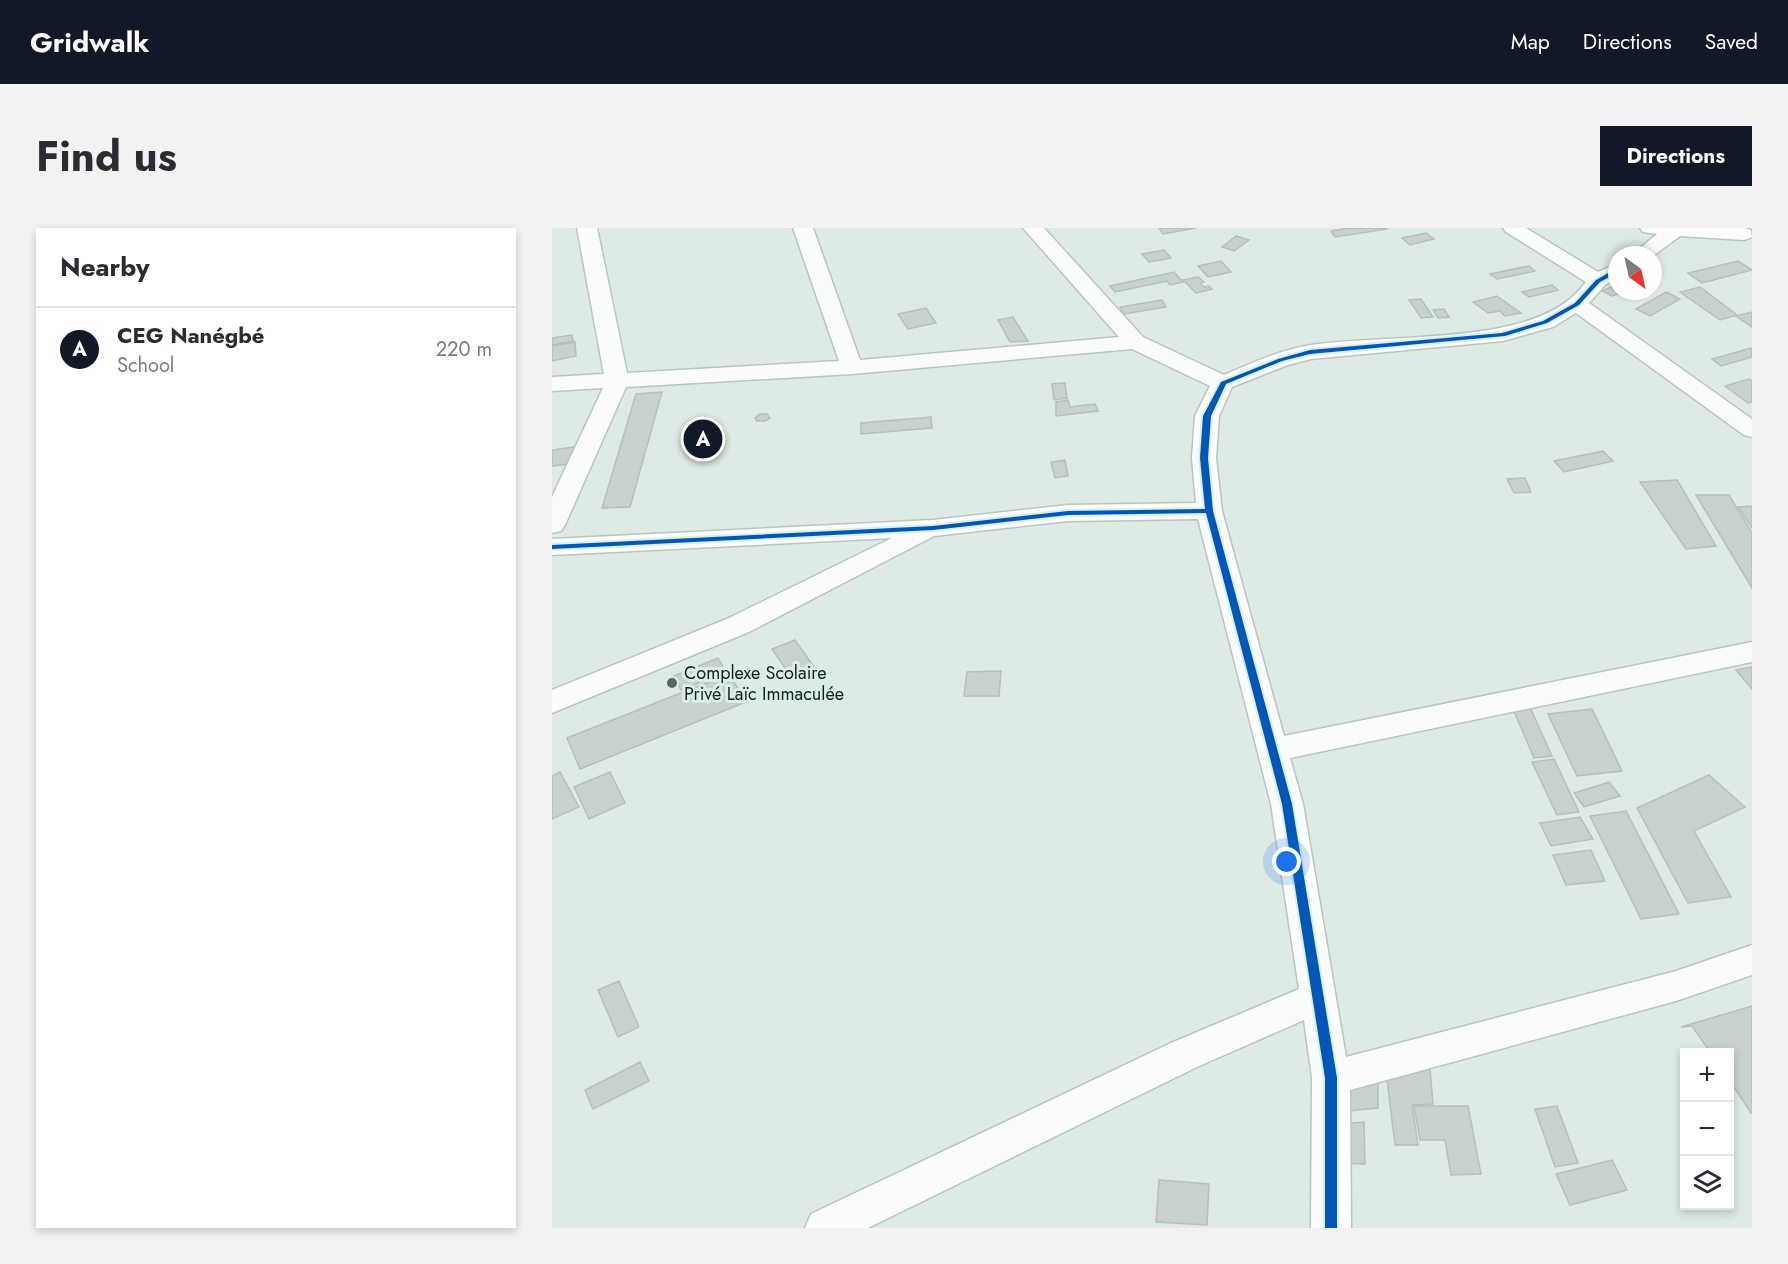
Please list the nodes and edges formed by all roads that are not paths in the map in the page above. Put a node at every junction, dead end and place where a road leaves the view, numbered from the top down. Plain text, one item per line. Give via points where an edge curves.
1 (587, 228) edge
2 (804, 228) edge
3 (1033, 228) edge
4 (1513, 228) edge
5 (1650, 228) edge
6 (1675, 230) edge
7 (1745, 234) edge
8 (1654, 246) edge
9 (1608, 276) edge
10 (1577, 304) junction
11 (1135, 342) junction
12 (852, 367) junction
13 (617, 381) junction
14 (1223, 383) junction
15 (552, 384) edge
16 (1752, 430) edge
17 (1209, 511) junction
18 (552, 525) edge
19 (933, 528) junction
20 (552, 547) edge
21 (1752, 652) edge
22 (552, 702) edge
23 (1272, 750) junction
24 (1752, 960) edge
25 (1318, 997) junction
26 (1331, 1078) junction
27 (825, 1228) edge
28 (1331, 1228) edge

1 - 13 street
2 - 12 street
3 - 11 street
4 - 9 street
5 - 6 street
6 - 7 street
6 - 8 street
9 - 10 street
10 - 14 street via 1545,322 1503,335 1310,352
10 - 16 street
11 - 12 street
11 - 14 street
12 - 13 street
13 - 15 street
13 - 18 street
14 - 17 street via 1208,416 1204,458
17 - 19 street via 1068,513
17 - 23 street
19 - 20 street
19 - 22 street via 739,625
21 - 23 street
23 - 25 street via 1287,804
24 - 26 street via 1666,989
25 - 26 street
25 - 27 street via 1184,1055
26 - 28 street

